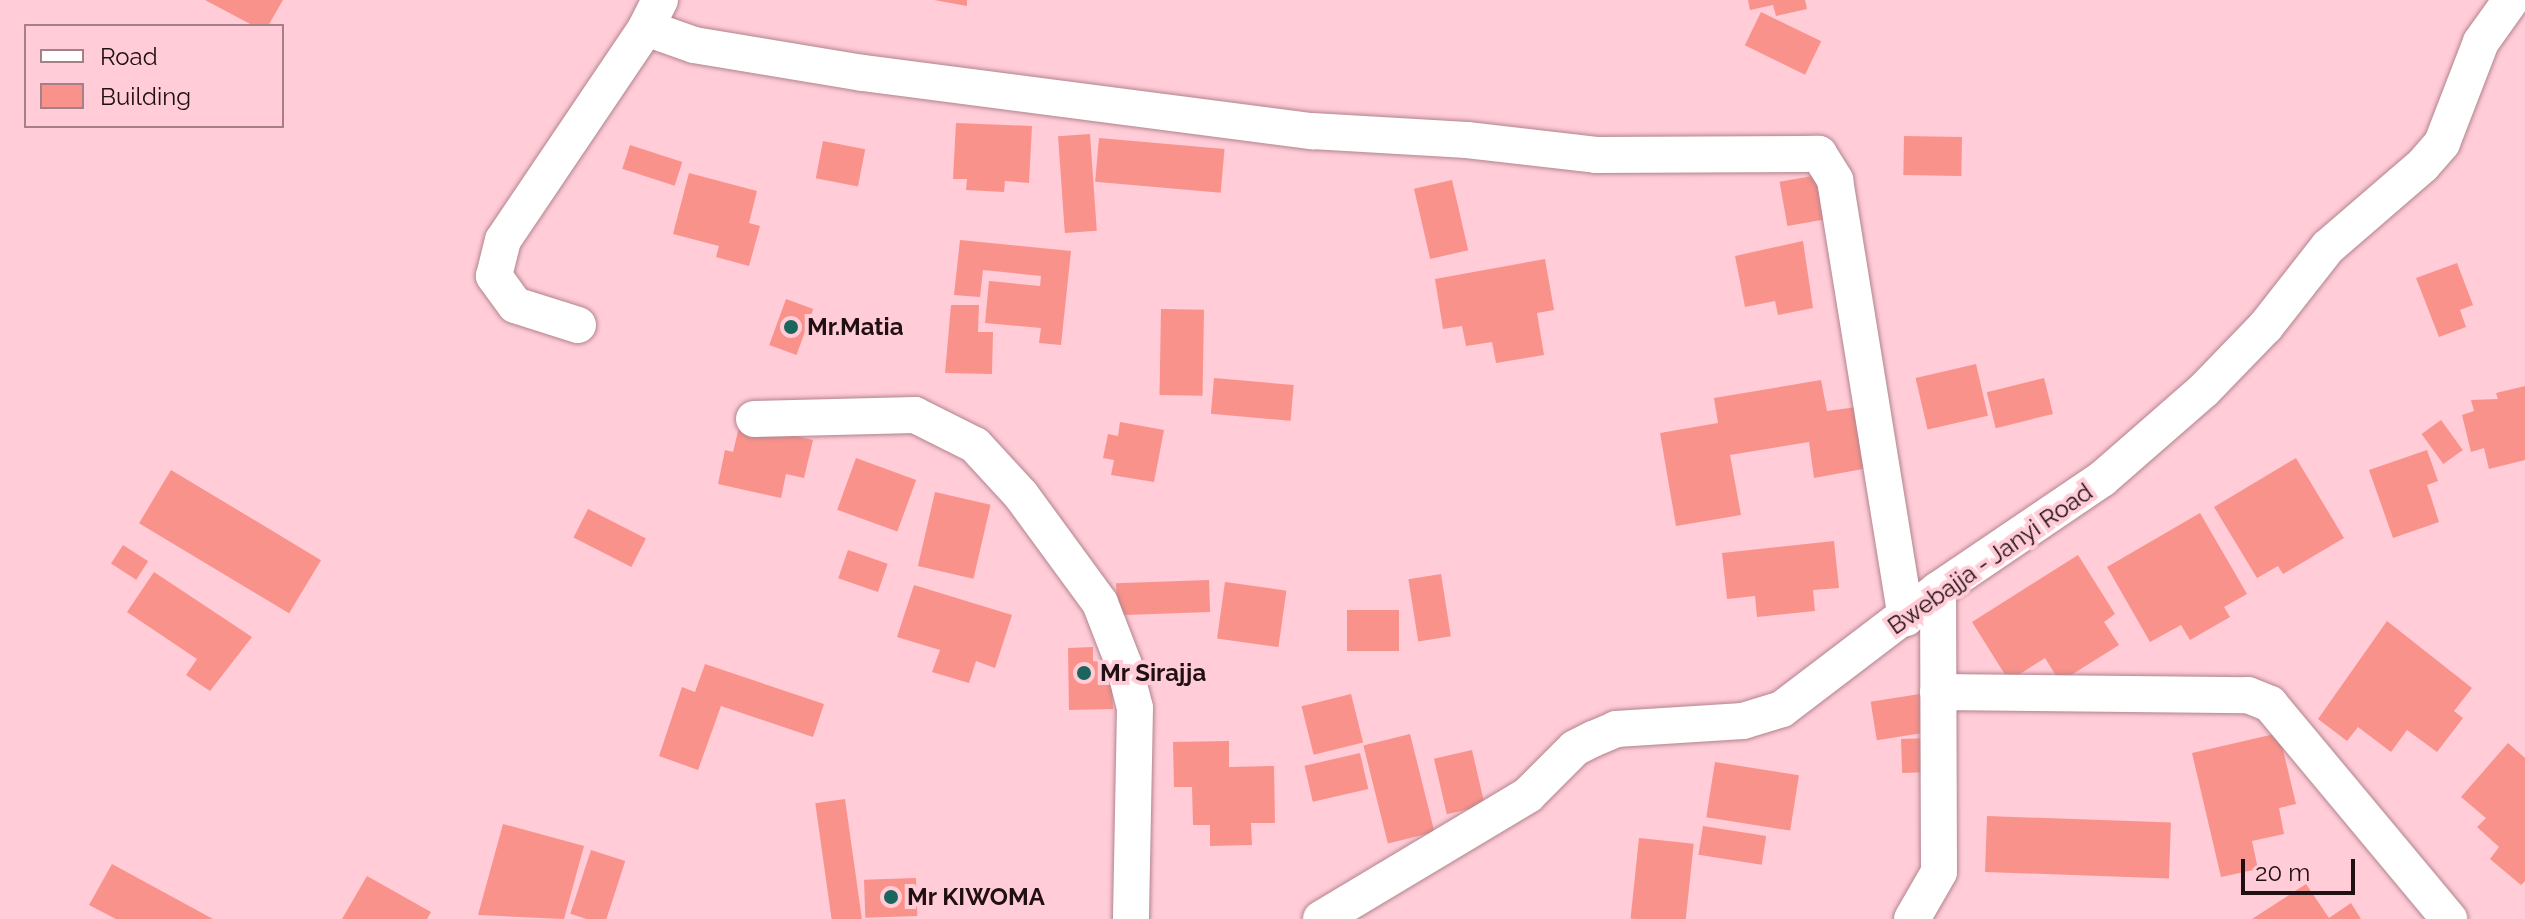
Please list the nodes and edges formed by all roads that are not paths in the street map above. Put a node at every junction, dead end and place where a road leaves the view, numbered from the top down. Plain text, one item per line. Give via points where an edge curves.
1 (2511, 0) edge
2 (653, 14) edge
3 (578, 325) dead end
4 (754, 419) dead end
5 (1938, 590) junction
6 (1906, 618) junction
7 (1938, 692) junction
8 (1131, 919) edge
9 (1321, 919) edge
10 (1912, 919) edge
11 (2449, 919) edge

1 - 5 street, Bwebajja - Janyi Road via 2481,42 2442,143 2423,165 2328,247 2266,326 2204,390 2102,479
2 - 3 street via 503,240 494,276 515,305
2 - 6 street via 694,45 863,73 1312,131 1467,140 1596,155 1819,154 1835,180
4 - 8 street via 915,415 975,445 1021,495 1100,603 1128,679 1135,708
5 - 6 street, Bwebajja - Janyi Road
5 - 7 street
6 - 9 street, Bwebajja - Janyi Road via 1782,709 1743,721 1616,729 1575,748 1516,802
7 - 10 street via 1939,872
7 - 11 street via 2248,695 2270,704

